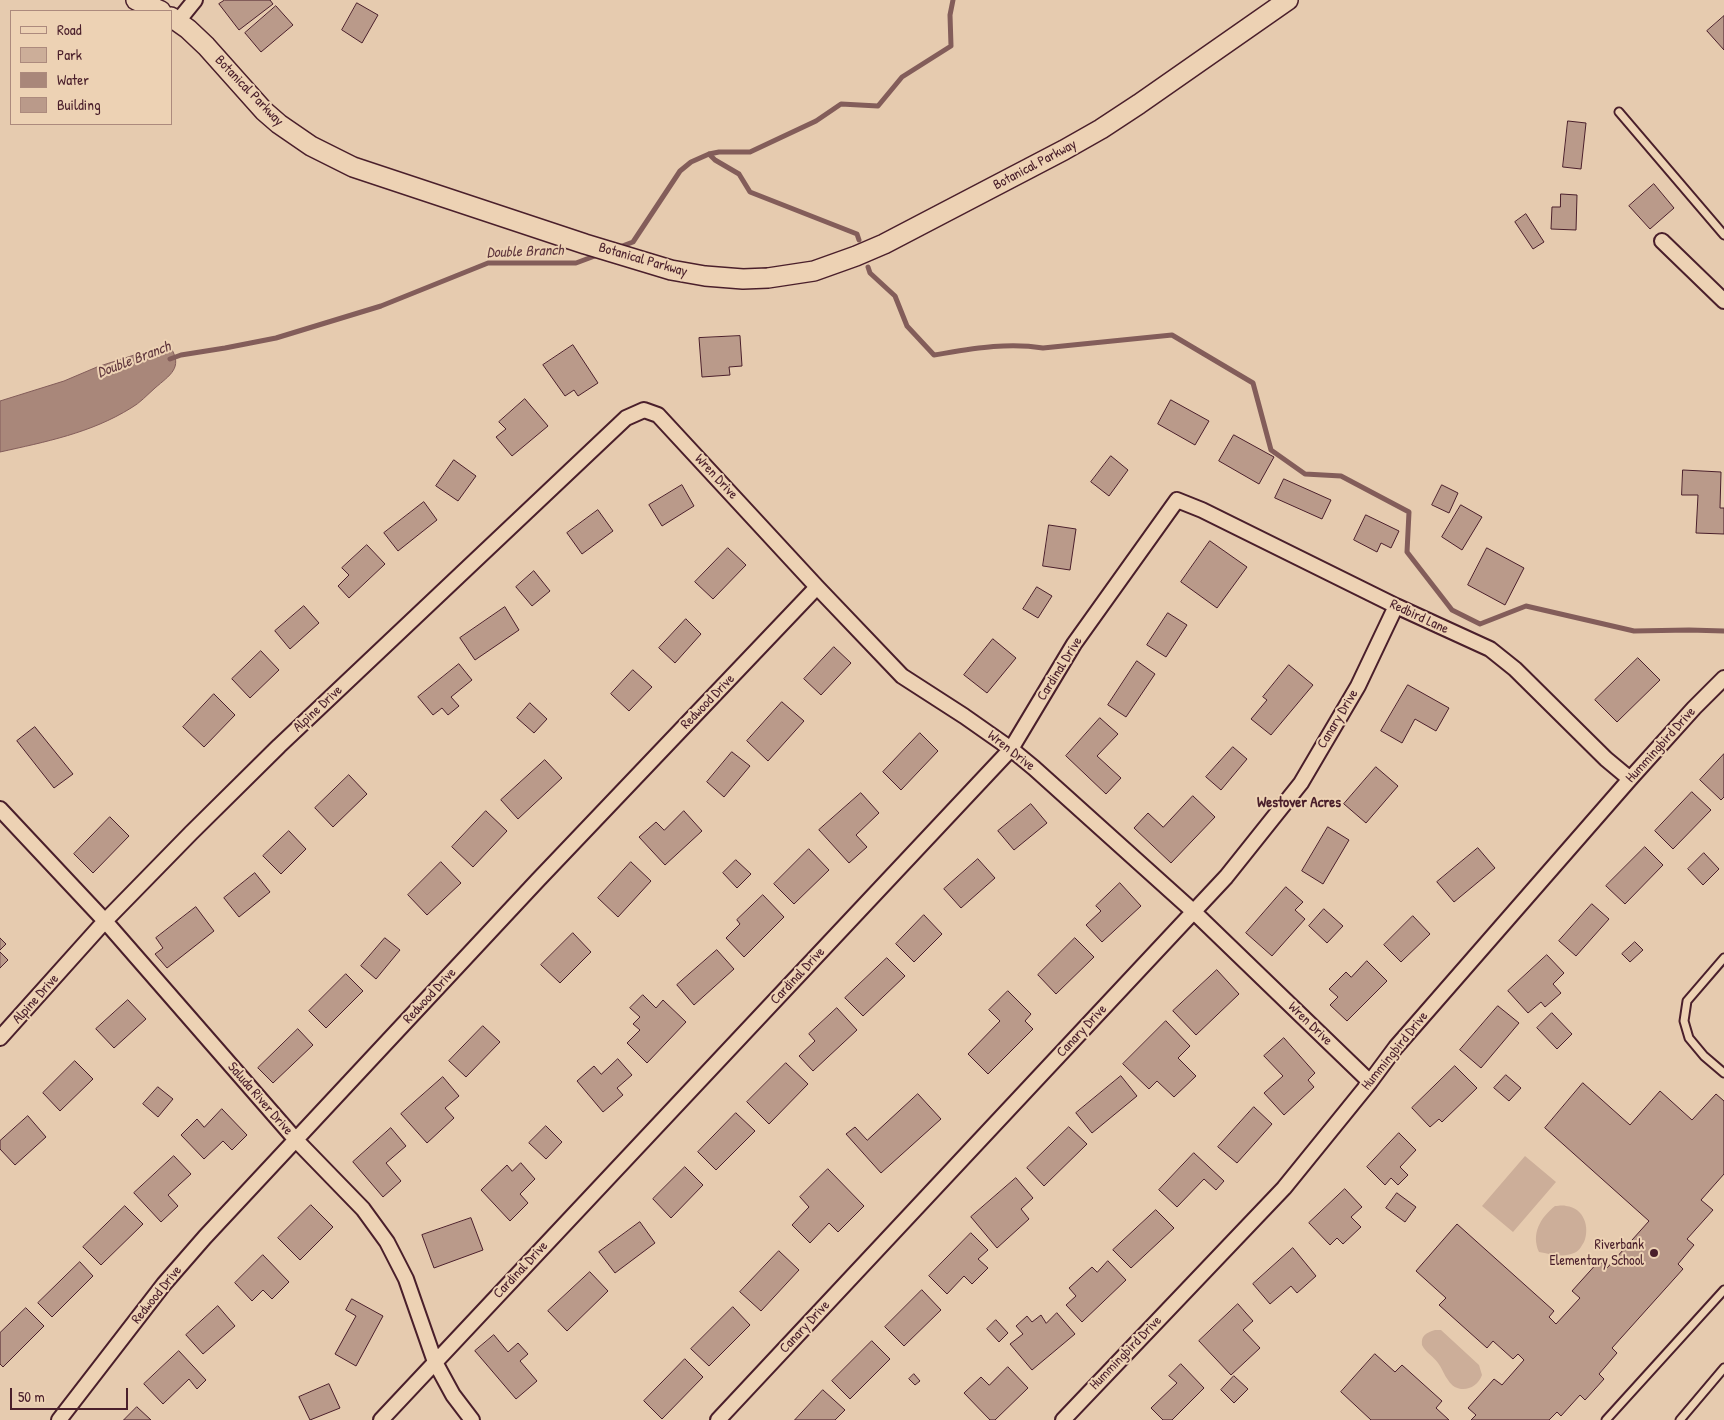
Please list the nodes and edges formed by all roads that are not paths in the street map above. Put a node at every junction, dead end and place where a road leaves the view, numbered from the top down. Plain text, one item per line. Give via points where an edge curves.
1 (136, 0) edge
2 (195, 0) edge
3 (1288, 0) edge
4 (159, 10) edge
5 (175, 19) edge
6 (1619, 112) dead end
7 (1724, 235) edge
8 (1662, 241) dead end
9 (1724, 301) edge
10 (658, 415) joint
11 (1177, 500) joint
12 (817, 587) junction
13 (1396, 606) junction
14 (1724, 678) edge
15 (1011, 749) junction
16 (1630, 779) junction
17 (0, 809) edge
18 (1194, 912) junction
19 (105, 921) junction
20 (1724, 958) edge
21 (0, 1038) edge
22 (1724, 1073) edge
23 (1370, 1082) junction
24 (296, 1140) junction
25 (1724, 1290) edge
26 (435, 1362) junction
27 (1724, 1368) edge
28 (59, 1420) edge
29 (380, 1420) edge
30 (472, 1420) edge
31 (718, 1420) edge
32 (1063, 1420) edge
33 (1606, 1420) edge
34 (1680, 1420) edge

1 - 4 street
2 - 5 street
3 - 5 street, Botanical Parkway via 1101,129 884,244 814,271 742,279 670,270 353,167 279,124 206,46
6 - 7 lane
8 - 9 street
10 - 12 street, Wren Drive
10 - 19 street, Alpine Drive via 644,410 626,418 279,746
11 - 13 street, Redbird Lane
11 - 15 street, Cardinal Drive via 1074,644
12 - 15 street, Wren Drive via 902,676
12 - 24 street, Redwood Drive
13 - 16 street, Redbird Lane via 1490,649
13 - 18 street, Canary Drive via 1358,686 1301,783
14 - 16 street, Hummingbird Drive
15 - 18 street, Wren Drive
15 - 26 street, Cardinal Drive
16 - 23 street, Hummingbird Drive via 1396,1047
17 - 19 street, Saluda River Drive
18 - 23 street, Wren Drive
18 - 31 street, Canary Drive
19 - 21 street, Alpine Drive
19 - 24 street, Saluda River Drive
20 - 22 lane via 1687,1001 1684,1021 1689,1038
23 - 32 street, Hummingbird Drive via 1284,1188
24 - 26 street, Saluda River Drive via 363,1209 387,1242 406,1279
24 - 28 street, Redwood Drive via 164,1284
25 - 33 lane
26 - 29 street, Cardinal Drive
26 - 30 street, Saluda River Drive via 453,1395
27 - 34 lane

